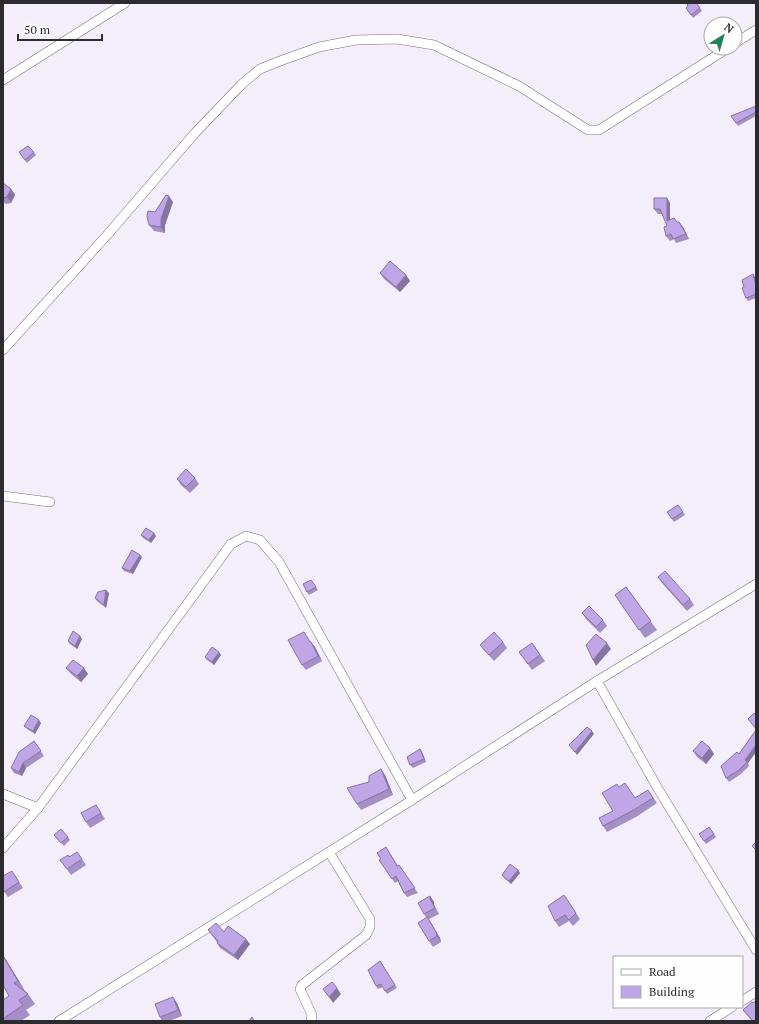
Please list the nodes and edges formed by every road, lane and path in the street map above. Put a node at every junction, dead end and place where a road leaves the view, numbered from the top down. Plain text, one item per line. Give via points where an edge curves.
1 (125, 3) edge
2 (756, 30) edge
3 (743, 38) edge
4 (715, 56) edge
5 (3, 80) edge
6 (3, 350) edge
7 (3, 496) edge
8 (50, 502) dead end
9 (756, 584) edge
10 (597, 681) junction
11 (3, 794) edge
12 (412, 800) junction
13 (38, 808) junction
14 (3, 848) edge
15 (330, 852) junction
16 (756, 950) edge
17 (756, 992) edge
18 (743, 1000) edge
19 (730, 1008) edge
20 (59, 1021) edge
21 (311, 1021) edge
22 (710, 1021) edge

1 - 5 street
2 - 3 street
4 - 6 street via 599,130 588,130 519,86 434,45 397,39 356,40 320,47 260,69 194,133 108,234
7 - 8 street
9 - 10 street
10 - 12 street
10 - 16 street via 657,787
11 - 13 street
12 - 13 street via 279,562 260,540 246,536 231,544
12 - 15 street
13 - 14 street
15 - 20 street
15 - 21 street via 370,919 370,927 366,935 302,985 300,989 312,1015
17 - 18 street
19 - 22 street

